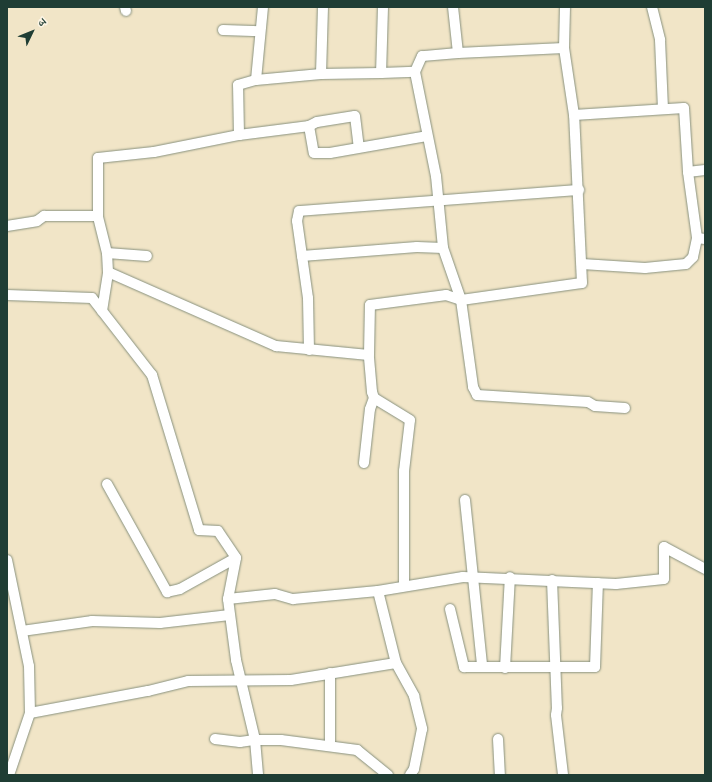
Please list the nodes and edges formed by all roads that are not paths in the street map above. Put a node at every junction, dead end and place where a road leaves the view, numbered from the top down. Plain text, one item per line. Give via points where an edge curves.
1 (263, 7) edge
2 (323, 7) edge
3 (383, 7) edge
4 (454, 7) edge
5 (565, 7) edge
6 (652, 7) edge
7 (223, 30) dead end
8 (260, 30) junction
9 (564, 48) junction
10 (458, 53) junction
11 (415, 72) junction
12 (382, 73) junction
13 (321, 74) junction
14 (256, 80) junction
15 (664, 109) junction
16 (574, 115) junction
17 (309, 126) junction
18 (239, 135) junction
19 (427, 136) junction
20 (360, 147) junction
21 (705, 170) edge
22 (688, 172) junction
23 (579, 190) junction
24 (439, 202) junction
25 (98, 216) junction
26 (7, 226) edge
27 (701, 238) edge
28 (443, 248) junction
29 (107, 253) junction
30 (147, 256) dead end
31 (302, 256) junction
32 (582, 264) junction
33 (108, 272) junction
34 (7, 295) edge
35 (461, 300) junction
36 (102, 311) junction
37 (309, 350) junction
38 (369, 355) junction
39 (374, 398) junction
40 (625, 408) dead end
41 (364, 463) dead end
42 (107, 484) dead end
43 (465, 500) dead end
44 (236, 558) junction
45 (7, 560) edge
46 (705, 569) edge
47 (473, 577) junction
48 (510, 577) junction
49 (552, 580) junction
50 (598, 583) junction
51 (404, 585) junction
52 (378, 591) junction
53 (228, 598) junction
54 (450, 609) dead end
55 (230, 615) junction
56 (22, 631) junction
57 (396, 663) junction
58 (482, 665) junction
59 (556, 667) junction
60 (505, 668) junction
61 (330, 673) junction
62 (241, 680) junction
63 (30, 713) junction
64 (215, 739) dead end
65 (498, 739) dead end
66 (255, 740) junction
67 (330, 746) junction
68 (8, 775) edge
69 (258, 775) edge
70 (388, 775) edge
71 (410, 775) edge
72 (500, 775) edge
73 (563, 775) edge

1 - 8 street
2 - 13 street
3 - 12 street
4 - 10 street
5 - 9 street
6 - 15 street via 660,40
7 - 8 street
8 - 14 street
9 - 10 street
9 - 16 street
10 - 11 street via 422,56
11 - 12 street
11 - 19 street
12 - 13 street
13 - 14 street
14 - 18 street via 238,85
15 - 16 street
15 - 22 street via 684,108
16 - 23 street
17 - 18 street
17 - 20 street via 314,153
17 - 20 street via 316,122 355,116
18 - 25 street via 154,152 98,158
19 - 20 street
19 - 24 street
21 - 22 street
22 - 27 street
23 - 24 street
23 - 32 street
24 - 28 street
24 - 31 street via 299,211 297,222
25 - 26 street via 44,216 37,221
25 - 29 street
27 - 32 street via 693,257 686,264 645,268
28 - 31 street via 417,247
28 - 35 street
29 - 30 street
29 - 33 street
31 - 37 street via 308,298
32 - 35 street via 582,283
33 - 36 street
33 - 37 street via 276,346
34 - 36 street via 92,298
35 - 38 street via 446,295 370,305
35 - 40 street via 473,386 477,395 588,402 595,406
36 - 44 street via 152,375 199,530 218,531
37 - 38 street
38 - 39 street
39 - 41 street via 368,423
39 - 51 street via 410,420 404,470
42 - 44 street via 167,592 180,589
43 - 47 street
44 - 53 street
45 - 56 street
46 - 50 street via 664,547 664,579 616,584
47 - 48 street
47 - 51 street
47 - 58 street
48 - 49 street
48 - 60 street
49 - 50 street
49 - 59 street
50 - 59 street via 595,667
51 - 52 street
52 - 53 street via 293,599 275,594
52 - 57 street
53 - 55 street
54 - 58 street via 464,667
55 - 56 street via 160,623 92,621
55 - 62 street
56 - 63 street via 29,666
57 - 61 street
57 - 71 street via 414,696 422,729 414,769
58 - 60 street
59 - 60 street
59 - 73 street via 556,715
61 - 62 street via 291,680
61 - 67 street
62 - 63 street via 188,681
62 - 66 street
63 - 68 street
64 - 66 street via 232,742
65 - 72 street
66 - 67 street via 281,740
66 - 69 street
67 - 70 street via 357,750

